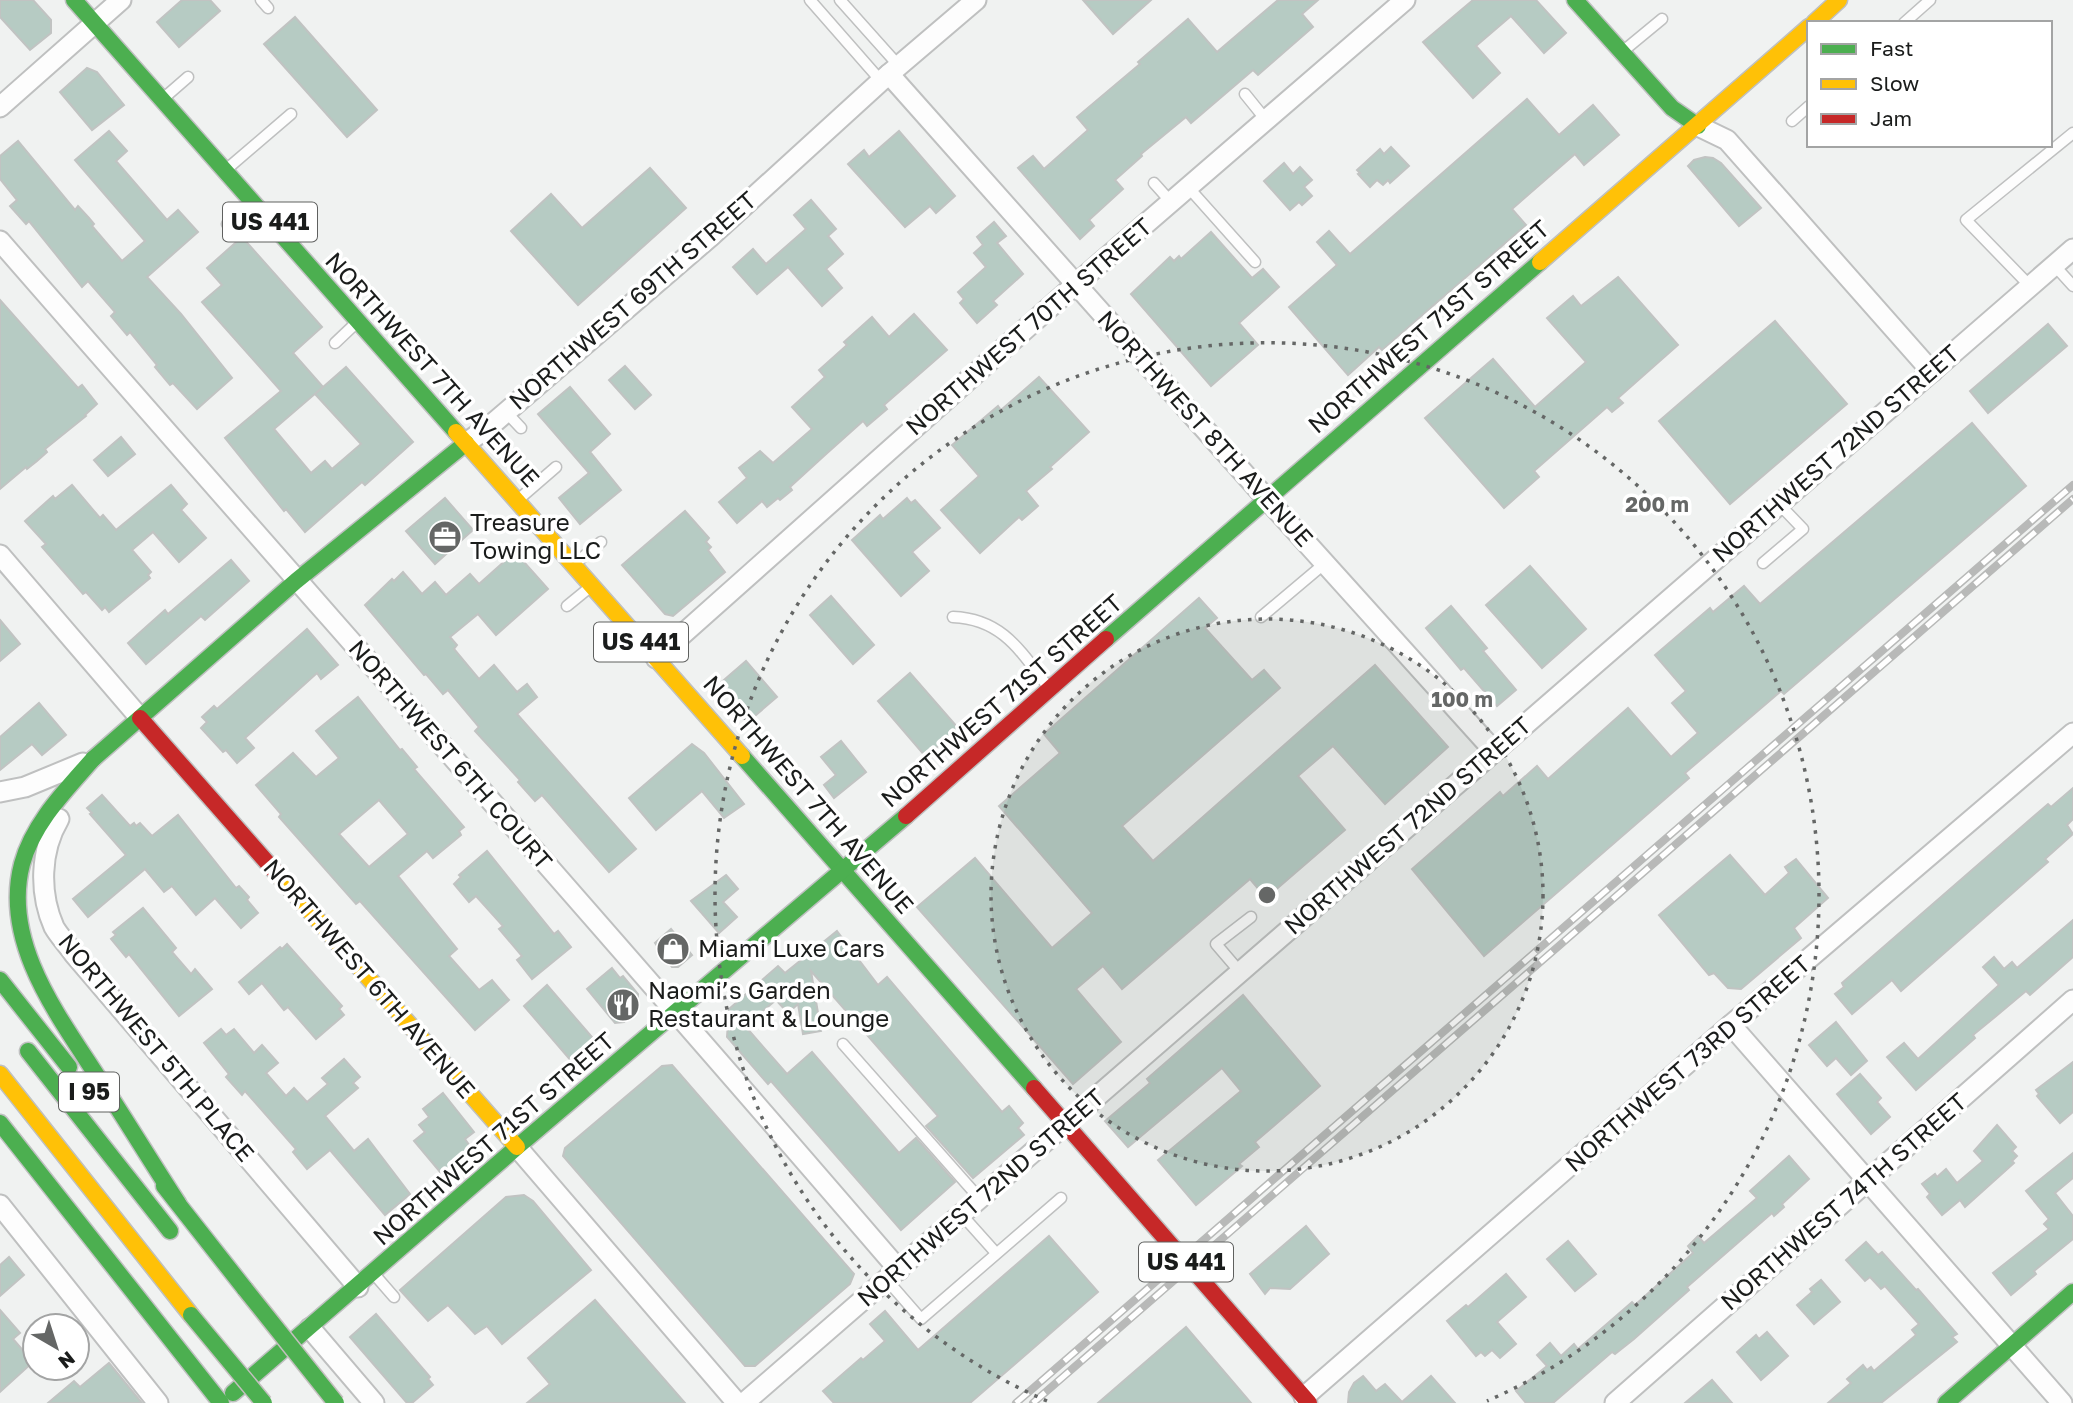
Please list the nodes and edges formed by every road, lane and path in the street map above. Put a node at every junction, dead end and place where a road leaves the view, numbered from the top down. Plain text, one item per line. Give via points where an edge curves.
1 (74, 0) edge
2 (121, 0) edge
3 (810, 0) edge
4 (840, 0) edge
5 (976, 0) edge
6 (1405, 0) edge
7 (1575, 0) edge
8 (1839, 0) edge
9 (1930, 0) edge
10 (1662, 19) dead end
11 (1816, 21) edge
12 (1906, 21) edge
13 (95, 24) junction
14 (1807, 30) edge
15 (1622, 53) junction
16 (890, 74) junction
17 (188, 77) dead end
18 (1245, 94) dead end
19 (162, 99) junction
20 (0, 107) edge
21 (1807, 108) edge
22 (291, 114) dead end
23 (1266, 120) junction
24 (1792, 121) dead end
25 (1698, 126) junction
26 (2073, 133) edge
27 (224, 171) junction
28 (1154, 183) dead end
29 (1188, 187) junction
30 (252, 202) junction
31 (1171, 202) junction
32 (227, 224) dead end
33 (0, 241) edge
34 (2073, 249) edge
35 (1255, 262) dead end
36 (2054, 265) junction
37 (1076, 284) junction
38 (2030, 286) junction
39 (2073, 286) edge
40 (358, 321) junction
41 (335, 343) dead end
42 (1932, 372) junction
43 (506, 412) junction
44 (521, 428) dead end
45 (466, 443) junction
46 (556, 467) dead end
47 (1266, 498) junction
48 (517, 501) junction
49 (1779, 504) junction
50 (601, 542) dead end
51 (0, 555) edge
52 (1324, 564) junction
53 (1763, 564) dead end
54 (574, 565) junction
55 (296, 581) junction
56 (592, 585) junction
57 (567, 606) dead end
58 (953, 617) dead end
59 (1261, 617) dead end
60 (656, 658) junction
61 (1050, 689) junction
62 (140, 718) junction
63 (2073, 733) edge
64 (1493, 751) junction
65 (93, 759) junction
66 (0, 792) edge
67 (844, 871) junction
68 (1251, 917) dead end
69 (1240, 972) junction
70 (0, 980) edge
71 (2073, 1000) edge
72 (677, 1012) junction
73 (1731, 1025) junction
74 (17, 1036) dead end
75 (843, 1044) dead end
76 (0, 1074) edge
77 (0, 1123) edge
78 (1066, 1124) junction
79 (0, 1146) edge
80 (517, 1147) junction
81 (1868, 1181) junction
82 (1061, 1198) dead end
83 (980, 1199) junction
84 (178, 1203) junction
85 (0, 1205) edge
86 (65, 1206) junction
87 (962, 1215) junction
88 (177, 1240) dead end
89 (996, 1253) junction
90 (374, 1273) junction
91 (893, 1275) junction
92 (358, 1287) junction
93 (2073, 1292) edge
94 (394, 1297) dead end
95 (310, 1328) junction
96 (2012, 1345) junction
97 (263, 1348) dead end
98 (281, 1370) dead end
99 (1307, 1400) edge
100 (158, 1403) edge
101 (221, 1403) edge
102 (264, 1403) edge
103 (336, 1403) edge
104 (374, 1403) edge
105 (737, 1403) edge
106 (744, 1403) edge
107 (1615, 1403) edge
108 (1946, 1403) edge
109 (2062, 1403) edge

1 - 13 main road, NORTHWEST 7TH AVENUE / US 441
2 - 13 street
3 - 16 lane
4 - 16 lane
5 - 16 street, NORTHWEST 69TH STREET
6 - 23 street, NORTHWEST 70TH STREET
7 - 15 main road
8 - 11 main road
9 - 12 lane
10 - 15 lane
13 - 19 main road, NORTHWEST 7TH AVENUE / US 441
13 - 20 street
14 - 25 main road, NORTHWEST 71ST STREET via 1799,42
15 - 25 main road via 1672,108
16 - 37 street, NORTHWEST 8TH AVENUE
16 - 43 street, NORTHWEST 69TH STREET
17 - 19 lane
18 - 23 lane
19 - 27 main road, NORTHWEST 7TH AVENUE / US 441
21 - 24 lane
22 - 27 lane
23 - 29 street, NORTHWEST 70TH STREET
25 - 42 street via 1727,139
25 - 47 main road, NORTHWEST 71ST STREET
26 - 38 lane via 1966,220
27 - 30 main road, NORTHWEST 7TH AVENUE / US 441
28 - 31 lane
29 - 31 street, NORTHWEST 70TH STREET
29 - 35 lane
30 - 32 lane
30 - 40 main road, NORTHWEST 7TH AVENUE / US 441
31 - 37 street, NORTHWEST 70TH STREET
33 - 55 street, NORTHWEST 6TH COURT
34 - 36 street, NORTHWEST 72ND STREET
36 - 38 street, NORTHWEST 72ND STREET
36 - 39 lane
37 - 47 street, NORTHWEST 8TH AVENUE
37 - 60 street, NORTHWEST 70TH STREET
38 - 42 street, NORTHWEST 72ND STREET
40 - 41 lane
40 - 45 main road, NORTHWEST 7TH AVENUE / US 441
42 - 49 street, NORTHWEST 72ND STREET
43 - 44 lane
43 - 45 street, NORTHWEST 69TH STREET
45 - 48 main road, NORTHWEST 7TH AVENUE / US 441
45 - 55 main road, NORTHWEST 69TH STREET
46 - 48 lane
47 - 52 street, NORTHWEST 8TH AVENUE
47 - 61 main road, NORTHWEST 71ST STREET
48 - 54 main road, NORTHWEST 7TH AVENUE / US 441
49 - 53 lane via 1803,529
49 - 64 street, NORTHWEST 72ND STREET
50 - 54 lane
51 - 62 street, NORTHWEST 6TH AVENUE
52 - 59 lane
52 - 64 street, NORTHWEST 8TH AVENUE
54 - 56 main road, NORTHWEST 7TH AVENUE / US 441
55 - 62 main road, NORTHWEST 69TH STREET
55 - 72 street, NORTHWEST 6TH COURT
56 - 57 lane
56 - 60 main road, NORTHWEST 7TH AVENUE / US 441
58 - 61 lane via 973,618 1007,636
60 - 67 main road, NORTHWEST 7TH AVENUE / US 441
61 - 67 main road, NORTHWEST 71ST STREET
62 - 65 main road, NORTHWEST 69TH STREET
62 - 80 main road, NORTHWEST 6TH AVENUE
63 - 73 street, NORTHWEST 73RD STREET
64 - 69 street, NORTHWEST 72ND STREET
65 - 66 street via 25,788
65 - 84 main road, NORTHWEST 69TH STREET via 33,835 21,866 17,901 21,930 32,966 53,1007
65 - 92 street, NORTHWEST 5TH PLACE via 54,827 44,860 45,896 55,928
67 - 72 main road, NORTHWEST 71ST STREET
67 - 78 main road, NORTHWEST 7TH AVENUE / US 441
68 - 69 lane via 1216,944
69 - 78 street, NORTHWEST 72ND STREET
70 - 84 main road, I 95
71 - 81 street, NORTHWEST 74TH STREET
72 - 80 main road, NORTHWEST 71ST STREET
72 - 91 street, NORTHWEST 6TH COURT
73 - 81 street
73 - 99 street, NORTHWEST 73RD STREET
74 - 88 main road
75 - 83 lane
76 - 102 main road, bridge
77 - 86 main road
78 - 83 street, NORTHWEST 72ND STREET
78 - 99 main road, NORTHWEST 7TH AVENUE / US 441
79 - 86 main road
80 - 90 main road, NORTHWEST 71ST STREET
80 - 105 street, NORTHWEST 6TH AVENUE
81 - 96 street
81 - 107 street, NORTHWEST 74TH STREET
82 - 89 lane
83 - 87 street, NORTHWEST 72ND STREET
84 - 103 main road, I 95, bridge
85 - 100 street
86 - 101 main road
87 - 89 lane
87 - 91 street, NORTHWEST 72ND STREET
89 - 91 lane via 920,1319
90 - 92 main road, NORTHWEST 71ST STREET
90 - 94 lane
91 - 106 street, NORTHWEST 72ND STREET
92 - 95 main road, NORTHWEST 71ST STREET
93 - 96 main road
95 - 101 main road, NORTHWEST 71ST STREET
95 - 104 street
96 - 108 main road
96 - 109 street
97 - 98 main road

